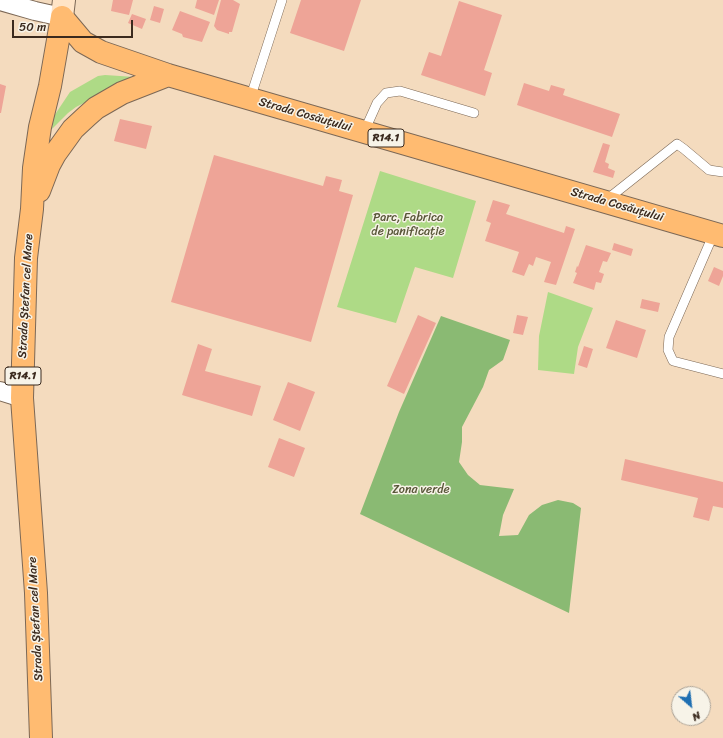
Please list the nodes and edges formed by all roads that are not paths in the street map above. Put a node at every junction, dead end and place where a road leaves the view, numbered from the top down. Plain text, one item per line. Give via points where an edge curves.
1 (282, 0) edge
2 (0, 1) edge
3 (63, 9) edge
4 (168, 75) junction
5 (250, 99) junction
6 (474, 113) dead end
7 (364, 132) junction
8 (723, 172) edge
9 (604, 202) junction
10 (32, 209) junction
11 (718, 234) edge
12 (723, 374) edge
13 (0, 390) edge
14 (22, 398) junction
15 (41, 738) edge

1 - 5 lane
2 - 3 street via 35,11
3 - 4 main road, Strada Cosăuțului / R14.1 via 83,42 101,52
3 - 10 main road, Strada Ștefan cel Mare / R14.1 via 40,127
4 - 5 main road, Strada Cosăuțului / R14.1
4 - 10 main road, R14.1 via 102,104 73,129 49,165
5 - 7 main road, Strada Cosăuțului / R14.1
6 - 7 lane via 400,90 386,93 377,104
7 - 9 main road, Strada Cosăuțului / R14.1
8 - 9 lane via 709,170 677,144
9 - 11 main road, Strada Cosăuțului / R14.1
10 - 14 main road, Strada Ștefan cel Mare / R14.1 via 26,258
11 - 12 lane via 669,337 668,350 673,361
13 - 14 street
14 - 15 main road, Strada Ștefan cel Mare / R14.1 via 36,593

